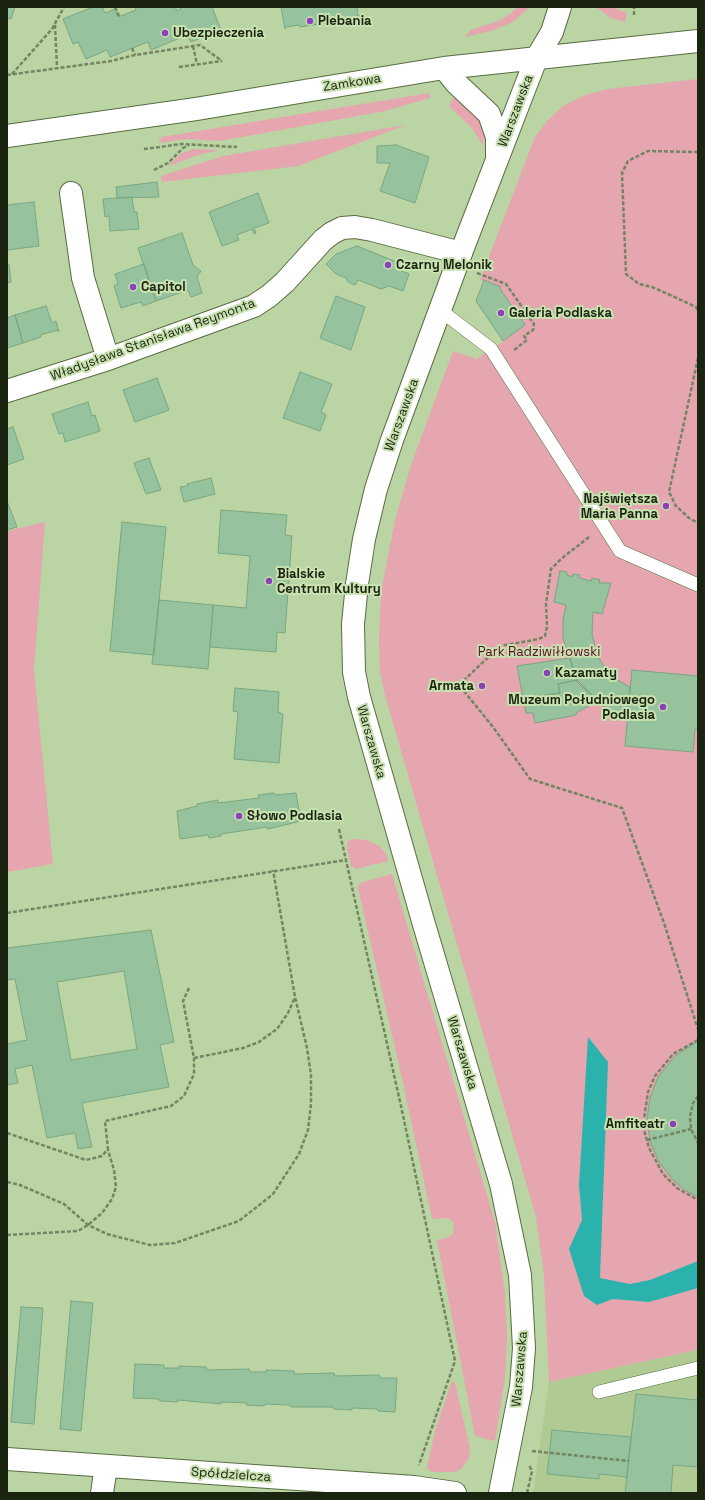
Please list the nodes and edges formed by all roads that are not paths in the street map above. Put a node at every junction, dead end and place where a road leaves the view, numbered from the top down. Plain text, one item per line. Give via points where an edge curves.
1 (560, 7) edge
2 (698, 41) edge
3 (536, 58) junction
4 (444, 68) junction
5 (7, 136) edge
6 (497, 158) junction
7 (71, 193) dead end
8 (461, 254) junction
9 (440, 310) junction
10 (108, 359) junction
11 (7, 391) edge
12 (698, 585) edge
13 (698, 1368) edge
14 (599, 1392) dead end
15 (7, 1458) edge
16 (106, 1466) junction
17 (102, 1493) edge
18 (455, 1493) edge
19 (500, 1493) edge

1 - 3 street, Warszawska via 552,32
2 - 3 street, Zamkowa
3 - 4 street, Zamkowa
3 - 6 street, Warszawska
4 - 5 street, Zamkowa via 196,109
4 - 6 street via 489,114 497,137
6 - 8 street, Warszawska
7 - 10 street via 83,278
8 - 9 street, Warszawska
8 - 10 street, Władysława Stanisława Reymonta via 372,230 342,228 323,240 285,282 254,306
9 - 12 lane via 491,349 620,551
9 - 19 street, Warszawska via 392,440 376,489 364,539 353,645 354,672 425,929 501,1184 517,1259 523,1308 521,1387
10 - 11 street, Władysława Stanisława Reymonta
13 - 14 lane
15 - 16 street, Spółdzielcza
16 - 17 street
16 - 18 street, Spółdzielcza

